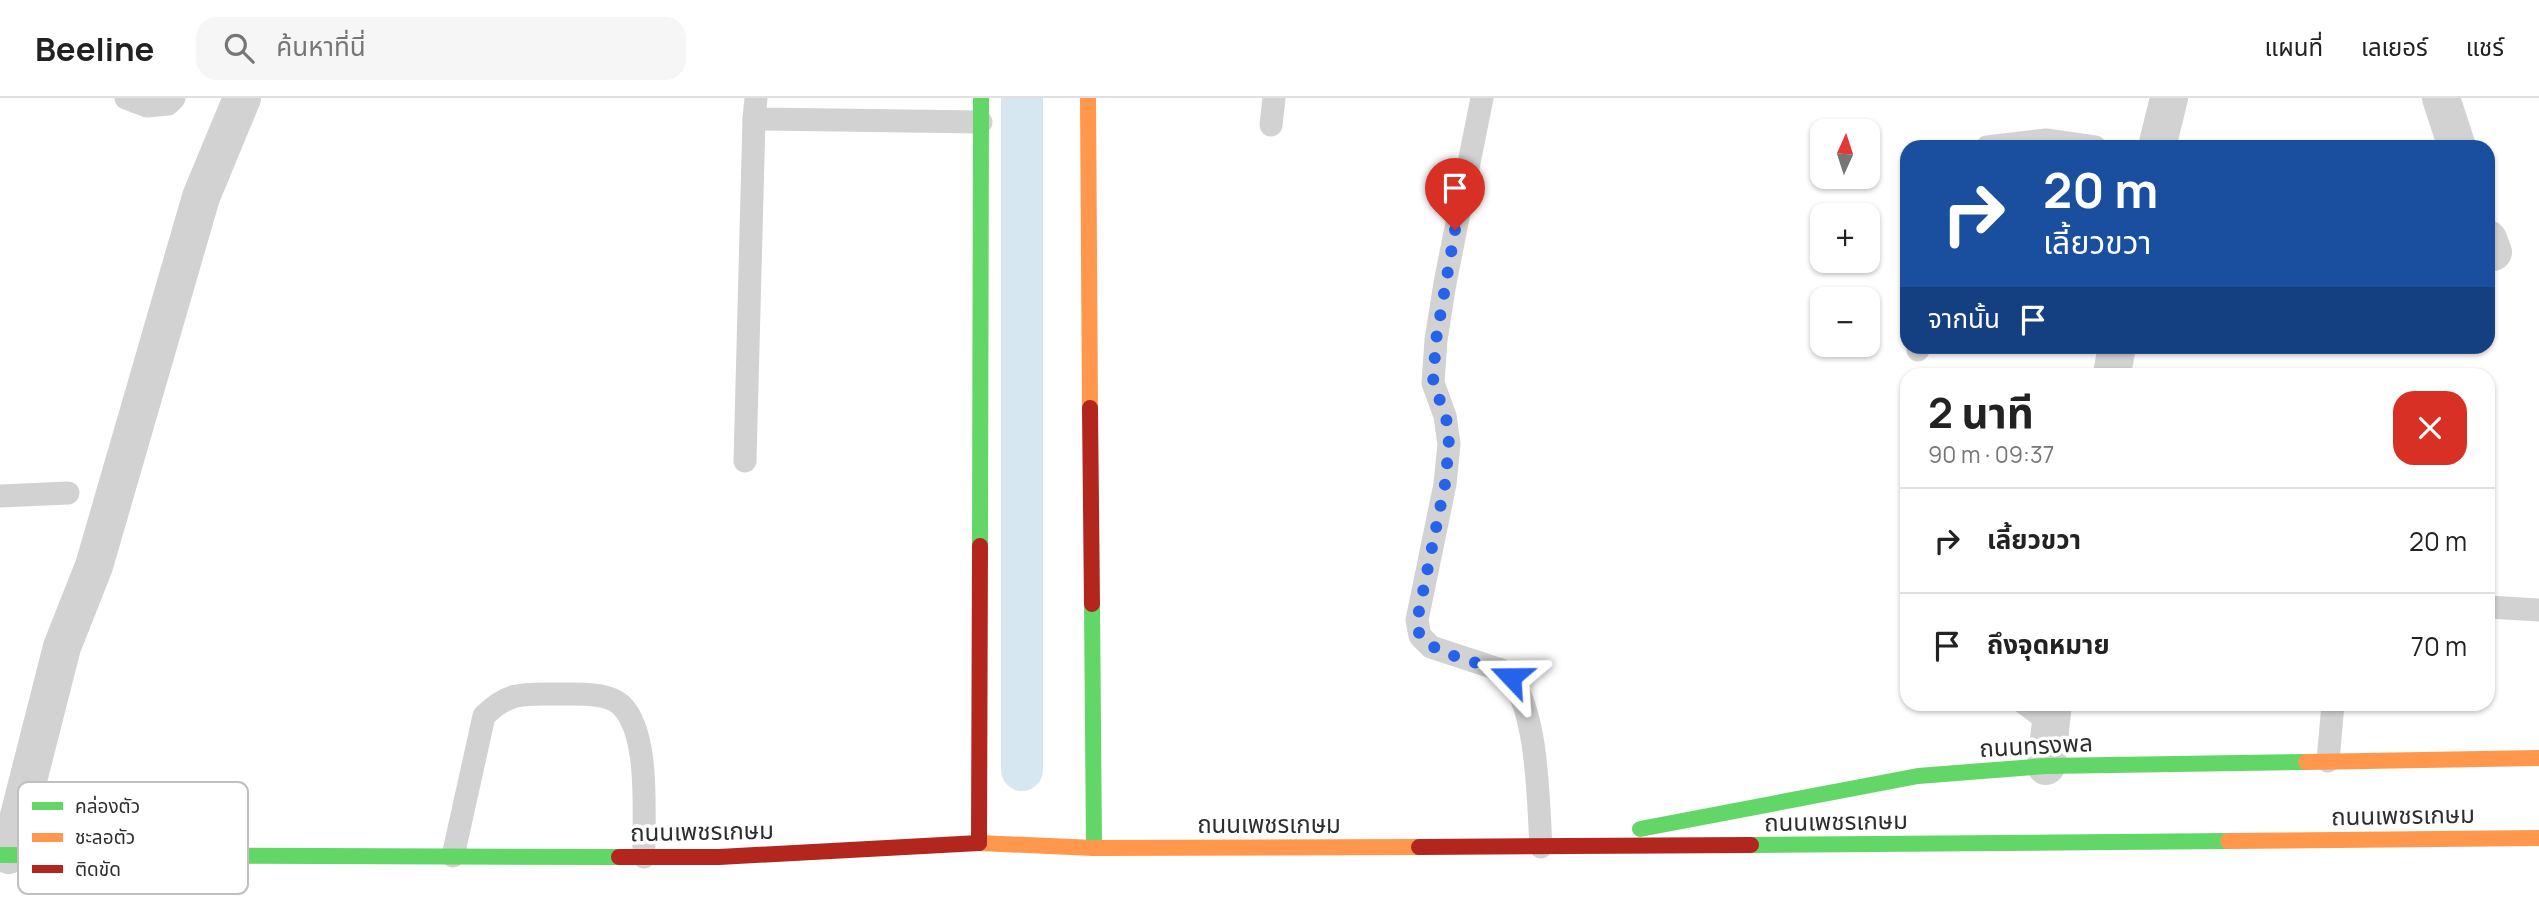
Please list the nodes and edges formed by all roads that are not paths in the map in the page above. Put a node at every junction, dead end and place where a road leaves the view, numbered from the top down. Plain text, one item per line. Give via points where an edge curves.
1 (126, 98) edge
2 (174, 98) edge
3 (242, 98) edge
4 (981, 98) edge
5 (1087, 98) edge
6 (1273, 98) edge
7 (1482, 98) edge
8 (2169, 98) edge
9 (2441, 98) edge
10 (755, 108) edge
11 (981, 122) junction
12 (1271, 125) dead end
13 (2159, 140) edge
14 (2455, 140) edge
15 (745, 461) dead end
16 (68, 493) dead end
17 (0, 496) edge
18 (2495, 607) edge
19 (2539, 610) edge
20 (2043, 711) edge
21 (2332, 711) edge
22 (2539, 758) edge
23 (2328, 761) junction
24 (2046, 766) junction
25 (25, 782) edge
26 (18, 808) edge
27 (2539, 838) edge
28 (979, 843) junction
29 (1541, 847) junction
30 (1094, 848) junction
31 (5, 855) edge
32 (248, 856) edge
33 (453, 856) junction
34 (644, 857) junction

1 - 2 lane via 147,106 168,104
3 - 25 street via 201,197 94,566 62,647
4 - 11 main road
5 - 30 main road
6 - 12 lane
7 - 29 lane via 1436,340 1433,383 1446,416 1449,444 1417,621 1420,636 1431,646 1501,670 1511,677 1522,697 1536,770
8 - 13 street
9 - 14 street
10 - 11 lane via 825,119
10 - 15 lane
11 - 28 main road
16 - 17 lane
18 - 19 lane
20 - 24 street
21 - 23 lane
22 - 23 main road, ถนนทรงพล
23 - 24 main road, ถนนทรงพล
24 - 29 main road, ถนนทรงพล via 1918,776
26 - 31 street
27 - 29 main road, ถนนเพชรเกษม
28 - 30 main road, ถนนเพชรเกษม
28 - 34 main road, ถนนเพชรเกษม
29 - 30 main road, ถนนเพชรเกษม
32 - 33 main road, ถนนเพชรเกษม
33 - 34 main road, ถนนเพชรเกษม
33 - 34 lane via 484,716 498,701 524,694 591,694 620,703 637,730

